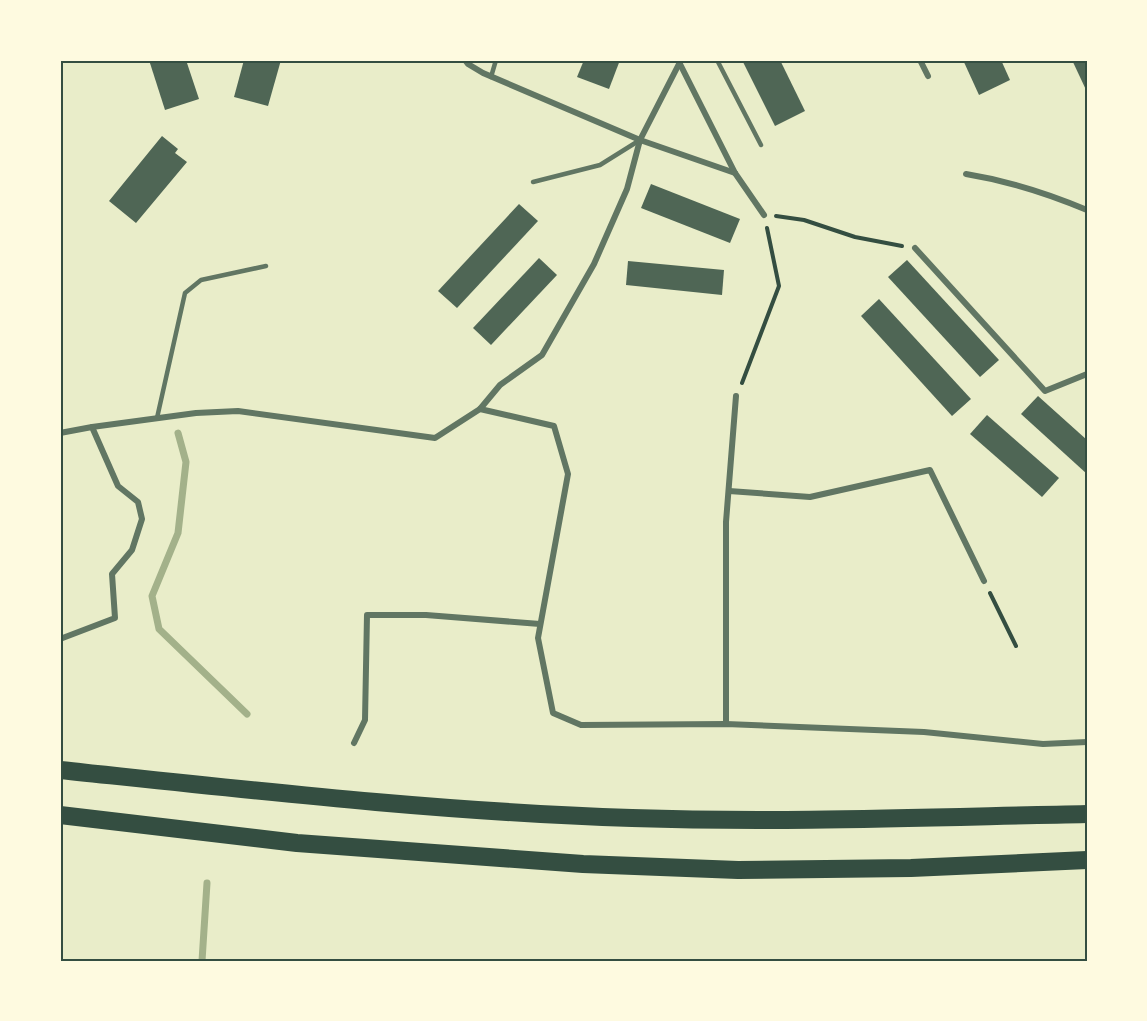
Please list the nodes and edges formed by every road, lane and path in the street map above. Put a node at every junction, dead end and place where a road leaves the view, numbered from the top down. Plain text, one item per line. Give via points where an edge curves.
1 (465, 60) edge
2 (496, 60) edge
3 (717, 60) edge
4 (920, 60) edge
5 (680, 62) edge
6 (928, 76) dead end
7 (491, 77) junction
8 (640, 140) junction
9 (761, 146) dead end
10 (735, 173) junction
11 (966, 174) dead end
12 (533, 182) dead end
13 (1087, 210) edge
14 (764, 215) junction
15 (915, 248) joint
16 (266, 266) dead end
17 (1087, 374) edge
18 (736, 396) joint
19 (480, 409) junction
20 (157, 418) junction
21 (92, 427) junction
22 (60, 433) edge
23 (729, 492) junction
24 (984, 580) joint
25 (540, 624) junction
26 (60, 639) edge
27 (1016, 646) dead end
28 (726, 724) junction
29 (1087, 742) edge
30 (354, 743) dead end
31 (60, 770) edge
32 (1087, 814) edge
33 (60, 815) edge
34 (1087, 860) edge

1 - 7 street
2 - 7 lane
3 - 9 lane
4 - 6 street
5 - 8 street
5 - 10 street
7 - 8 street
8 - 10 street
8 - 12 lane via 600,165
8 - 19 street via 627,189 594,264 542,355 500,386
10 - 14 street
11 - 13 street via 1049,194
14 - 15 path via 804,220 855,237
14 - 18 path via 779,286
15 - 17 street via 1045,391
16 - 20 lane via 201,280 184,293
18 - 23 street
19 - 20 street via 435,438 238,411
19 - 25 street via 554,426 568,474
20 - 21 street
21 - 22 street
21 - 26 street via 118,486 138,502 142,519 132,550 112,574 115,618
23 - 24 street via 810,497 930,470
23 - 28 street
24 - 27 path
25 - 28 street via 538,638 553,713 581,725
25 - 30 street via 426,615 367,615 365,720
28 - 29 street via 924,732 1043,744
31 - 32 highway via 421,806 632,818 842,820
33 - 34 highway via 297,843 583,864 911,868

